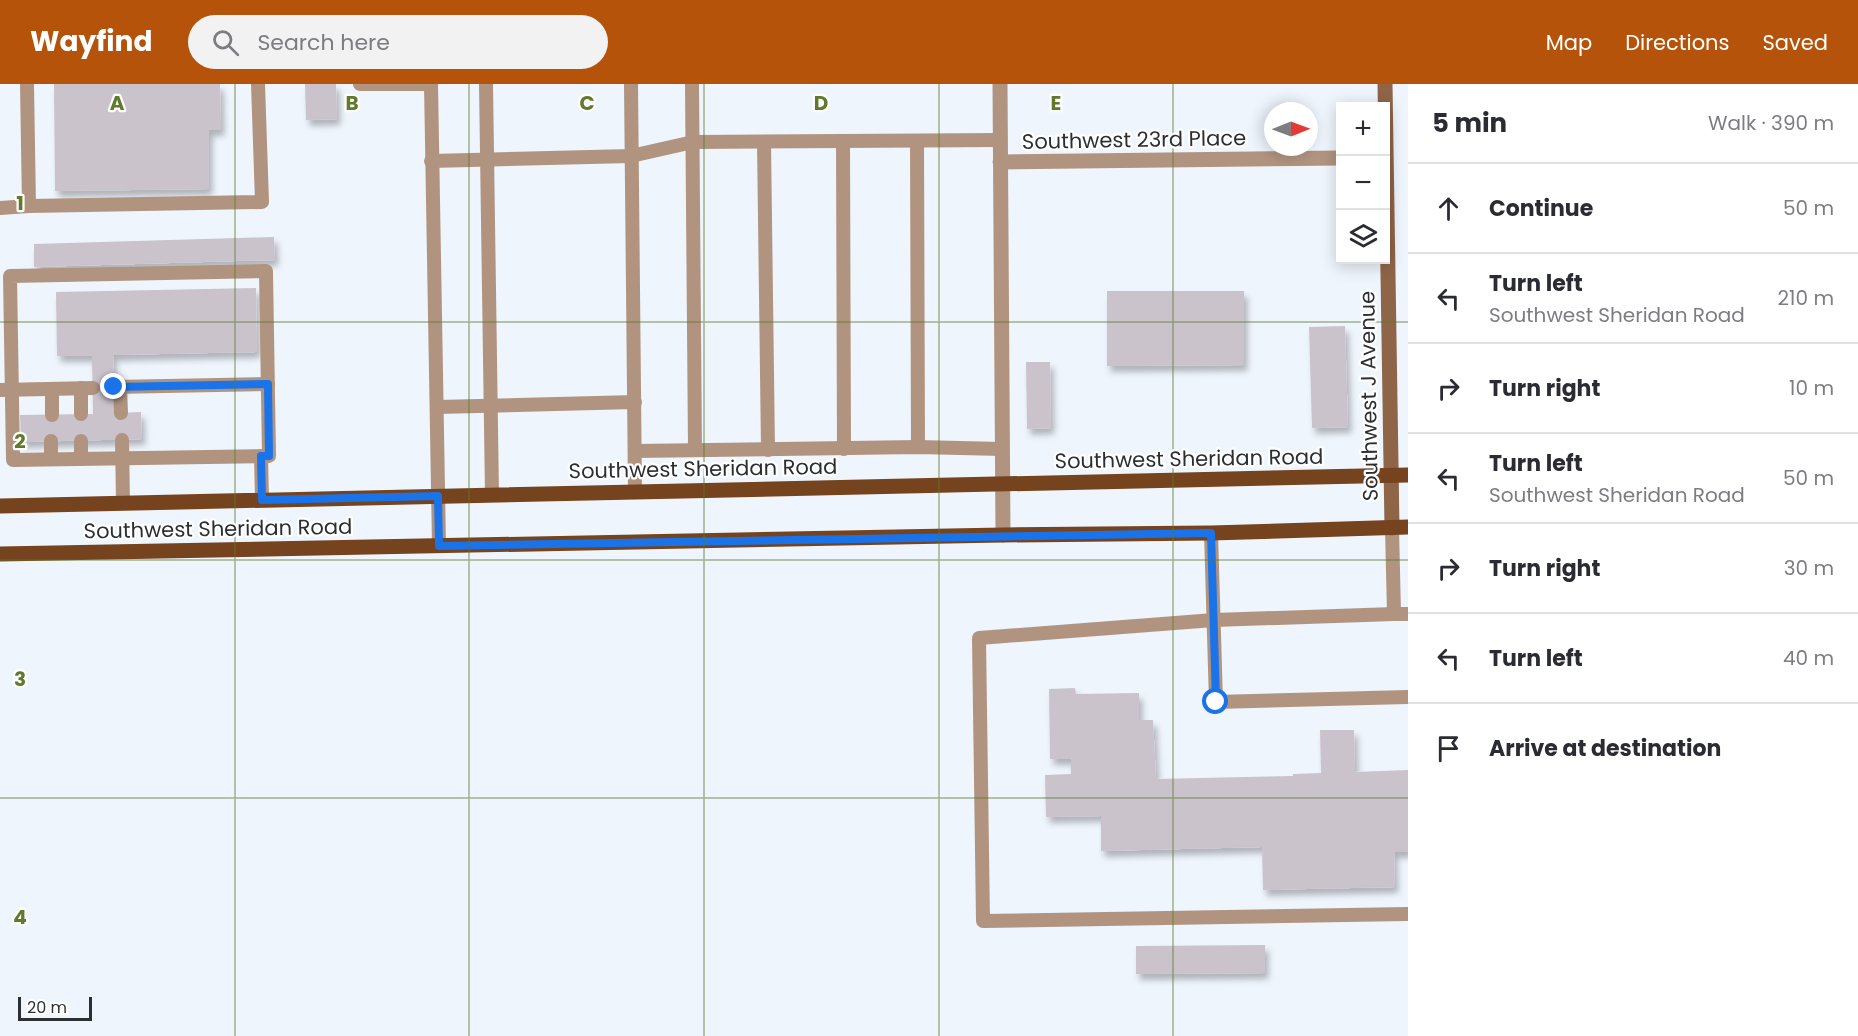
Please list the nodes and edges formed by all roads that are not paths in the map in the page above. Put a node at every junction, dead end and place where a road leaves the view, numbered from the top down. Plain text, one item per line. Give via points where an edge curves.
1 (27, 84) edge
2 (258, 84) edge
3 (360, 84) edge
4 (430, 84) edge
5 (486, 84) edge
6 (631, 84) edge
7 (692, 84) edge
8 (999, 84) edge
9 (1385, 84) edge
10 (1000, 140) junction
11 (843, 141) junction
12 (917, 141) junction
13 (693, 142) junction
14 (764, 142) junction
15 (632, 156) junction
16 (1386, 156) edge
17 (1336, 158) edge
18 (487, 160) junction
19 (431, 161) junction
20 (1000, 162) junction
21 (28, 206) junction
22 (0, 208) edge
23 (1387, 210) edge
24 (5, 276) edge
25 (268, 384) junction
26 (52, 389) junction
27 (6, 390) edge
28 (634, 402) junction
29 (490, 406) junction
30 (437, 407) junction
31 (121, 413) dead end
32 (81, 414) dead end
33 (52, 415) dead end
34 (122, 440) dead end
35 (51, 441) dead end
36 (81, 441) dead end
37 (918, 447) junction
38 (844, 449) junction
39 (1002, 449) junction
40 (695, 450) junction
41 (768, 450) junction
42 (634, 451) junction
43 (261, 456) junction
44 (122, 458) junction
45 (51, 459) junction
46 (81, 459) junction
47 (1391, 475) junction
48 (1408, 475) edge
49 (1002, 484) junction
50 (635, 492) junction
51 (492, 495) junction
52 (438, 496) junction
53 (262, 500) junction
54 (123, 503) junction
55 (0, 506) edge
56 (1408, 527) edge
57 (1392, 528) junction
58 (1211, 533) junction
59 (1002, 535) junction
60 (439, 546) junction
61 (0, 554) edge
62 (1401, 614) edge
63 (1214, 620) junction
64 (1408, 697) edge
65 (1408, 914) edge

1 - 21 lane
2 - 21 lane via 262,202
3 - 4 lane
4 - 19 lane
5 - 18 lane
6 - 15 lane
7 - 13 lane
8 - 10 street
9 - 16 street, Southwest J Avenue
10 - 12 lane
10 - 20 street
11 - 12 lane
11 - 14 lane
11 - 38 lane
12 - 37 lane
13 - 14 lane
13 - 15 lane
13 - 40 lane
14 - 41 lane
15 - 18 lane
15 - 28 lane
17 - 20 street, Southwest 23rd Place
18 - 19 lane
18 - 29 lane
19 - 30 lane
20 - 39 street
21 - 22 lane
23 - 47 street, Southwest J Avenue
24 - 25 lane via 266,271
24 - 27 lane
25 - 31 lane via 117,387
25 - 43 lane via 269,456
26 - 27 lane
26 - 32 lane via 87,388
26 - 33 lane
27 - 45 lane via 13,460
28 - 29 lane
28 - 42 lane
29 - 30 lane
29 - 51 lane
30 - 52 lane
34 - 44 lane
35 - 45 lane
36 - 46 lane
37 - 38 lane
37 - 39 lane
38 - 41 lane
39 - 49 street
40 - 41 lane
40 - 42 lane
42 - 50 lane
43 - 44 lane
43 - 53 lane
44 - 46 lane
44 - 54 lane
45 - 46 lane
47 - 48 main road, Southwest Sheridan Road
47 - 49 main road, Southwest Sheridan Road
47 - 57 street, Southwest J Avenue
49 - 50 main road, Southwest Sheridan Road
49 - 59 street
50 - 51 main road, Southwest Sheridan Road
51 - 52 main road, Southwest Sheridan Road
52 - 53 main road, Southwest Sheridan Road
52 - 60 lane
53 - 54 main road, Southwest Sheridan Road
54 - 55 main road, Southwest Sheridan Road
56 - 57 main road, Southwest Sheridan Road
57 - 58 main road, Southwest Sheridan Road
57 - 62 lane
58 - 59 main road, Southwest Sheridan Road
58 - 63 lane
59 - 60 main road, Southwest Sheridan Road
60 - 61 main road, Southwest Sheridan Road
62 - 63 lane
63 - 64 lane via 1216,702
63 - 65 lane via 979,638 983,921

